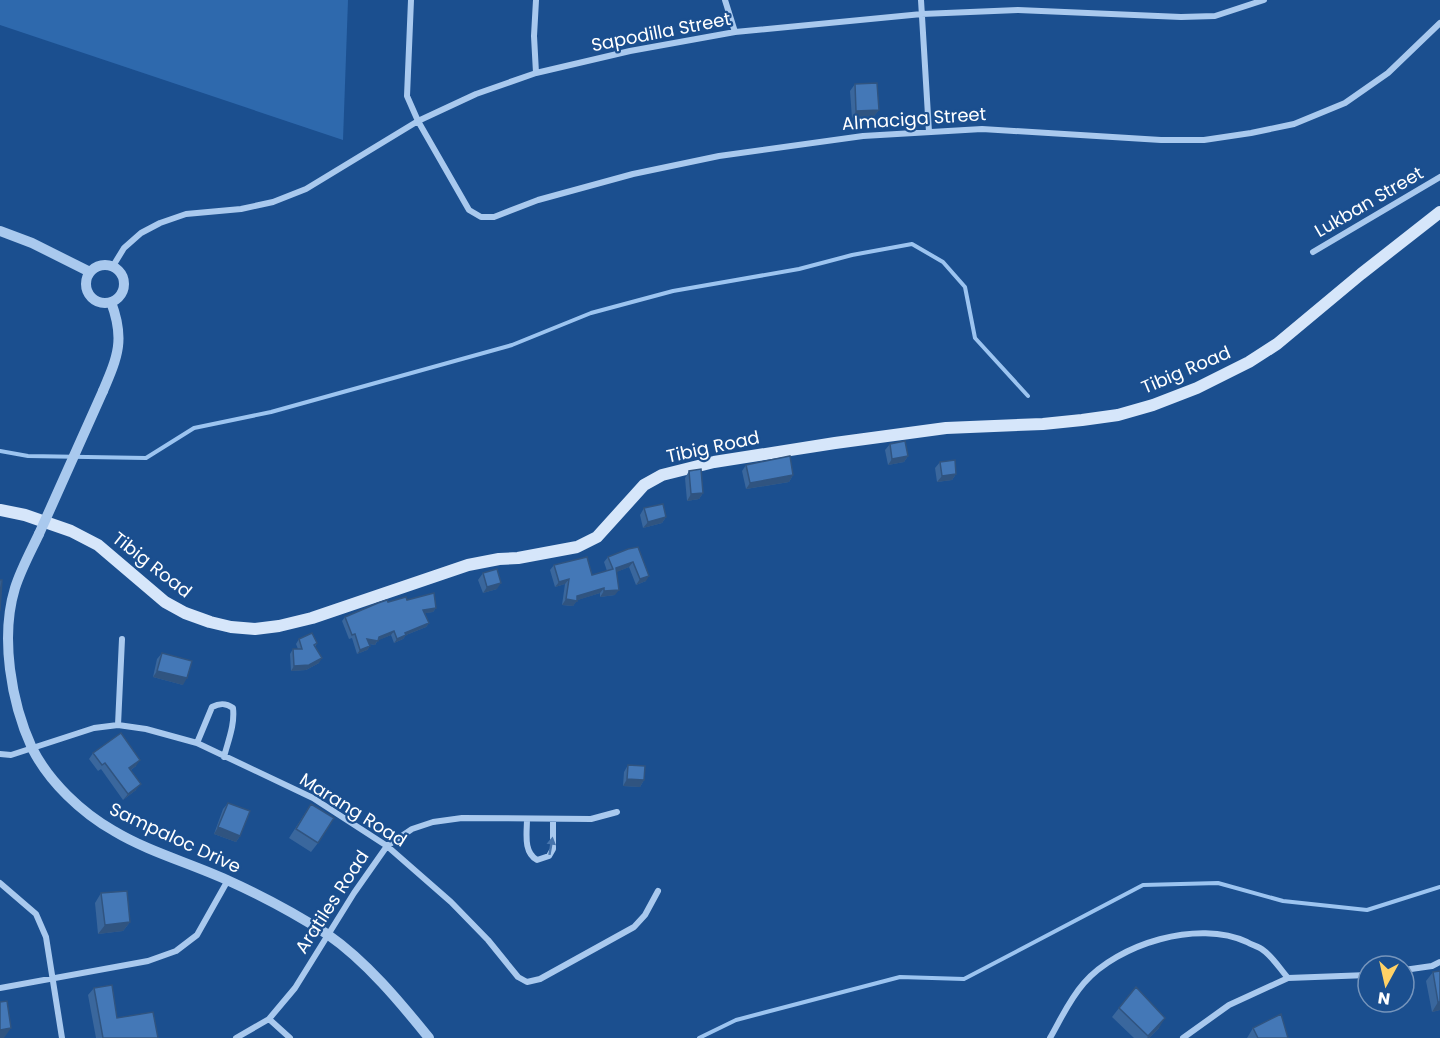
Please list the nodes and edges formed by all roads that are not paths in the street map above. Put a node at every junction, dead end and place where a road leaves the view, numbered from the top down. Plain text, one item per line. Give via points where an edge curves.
1 (411, 0) edge
2 (536, 0) edge
3 (725, 0) edge
4 (921, 0) edge
5 (1264, 0) edge
6 (922, 14) junction
7 (1440, 23) edge
8 (735, 32) junction
9 (536, 73) junction
10 (418, 120) junction
11 (929, 132) junction
12 (1440, 177) edge
13 (1440, 212) edge
14 (0, 231) edge
15 (1313, 252) dead end
16 (113, 267) junction
17 (90, 272) junction
18 (111, 302) junction
19 (0, 510) edge
20 (122, 639) dead end
21 (118, 725) junction
22 (197, 743) junction
23 (33, 749) junction
24 (0, 754) edge
25 (224, 757) junction
26 (617, 812) dead end
27 (527, 819) junction
28 (554, 819) junction
29 (387, 846) junction
30 (228, 880) junction
31 (0, 883) edge
32 (658, 891) dead end
33 (328, 935) junction
34 (1440, 962) edge
35 (1416, 968) edge
36 (1356, 975) edge
37 (1288, 978) junction
38 (54, 979) junction
39 (0, 988) edge
40 (269, 1019) junction
41 (62, 1038) edge
42 (236, 1038) edge
43 (290, 1038) edge
44 (429, 1038) edge
45 (1050, 1038) edge
46 (1183, 1038) edge

1 - 10 street, Almaciga Street via 408,96
2 - 9 street
3 - 8 street
4 - 6 street
5 - 6 street, Sapodilla Street via 1215,16 1018,10
6 - 8 street, Sapodilla Street
6 - 11 street
7 - 11 street, Almaciga Street via 1388,74 1345,103 1294,124 1262,131 1204,140 982,129
8 - 9 street, Sapodilla Street
9 - 10 street, Sapodilla Street
10 - 11 street, Almaciga Street via 469,210 481,217 494,217 538,200 633,174 719,156 863,136
10 - 16 street, Sapodilla Street via 306,189 273,202 186,214 160,223 124,248
12 - 15 street, Lukban Street
13 - 19 main road, Tibig Road via 1277,344 1197,388 1153,405 1082,420 946,428 835,443 714,462 662,475 644,485 597,537 578,547 468,565 279,626 231,627 185,613 165,602 98,545 71,531
14 - 17 street
16 - 17 street via 100,265
16 - 18 street via 122,275 124,288
17 - 18 street via 86,284 89,295 99,302
18 - 23 street, Sampaloc Drive, bridge via 119,336 113,367 15,588 8,629 9,665
20 - 21 street
21 - 22 street, Marang Road
21 - 23 street, Marang Road via 94,728
22 - 25 street, Marang Road
22 - 25 street via 212,707 228,704 234,715
23 - 24 street, Marang Road
23 - 30 street, Sampaloc Drive via 63,790 88,814 143,845
25 - 29 street, Marang Road via 313,798
26 - 28 street, Aratiles Road via 591,819
27 - 28 street, Aratiles Road
27 -> 28 street via 528,849 537,860 549,856 553,849
27 - 29 street, Aratiles Road via 462,818 433,822 412,829
29 - 32 street, Marang Road via 451,902 518,977 527,982 540,979 634,927
29 - 33 street, Aratiles Road
30 - 33 street, Sampaloc Drive
30 - 38 street via 197,935 176,951
31 - 38 street via 36,914 46,937
33 - 40 street, Aratiles Road via 295,988
33 - 44 street, Sampaloc Drive via 378,978
34 - 35 street
36 - 37 street
37 - 45 street via 1263,950 1234,936 1197,932 1159,938 1110,961 1085,982
37 - 46 street via 1229,1005
38 - 39 street
38 - 41 street
40 - 42 street, Aratiles Road
40 - 43 street

